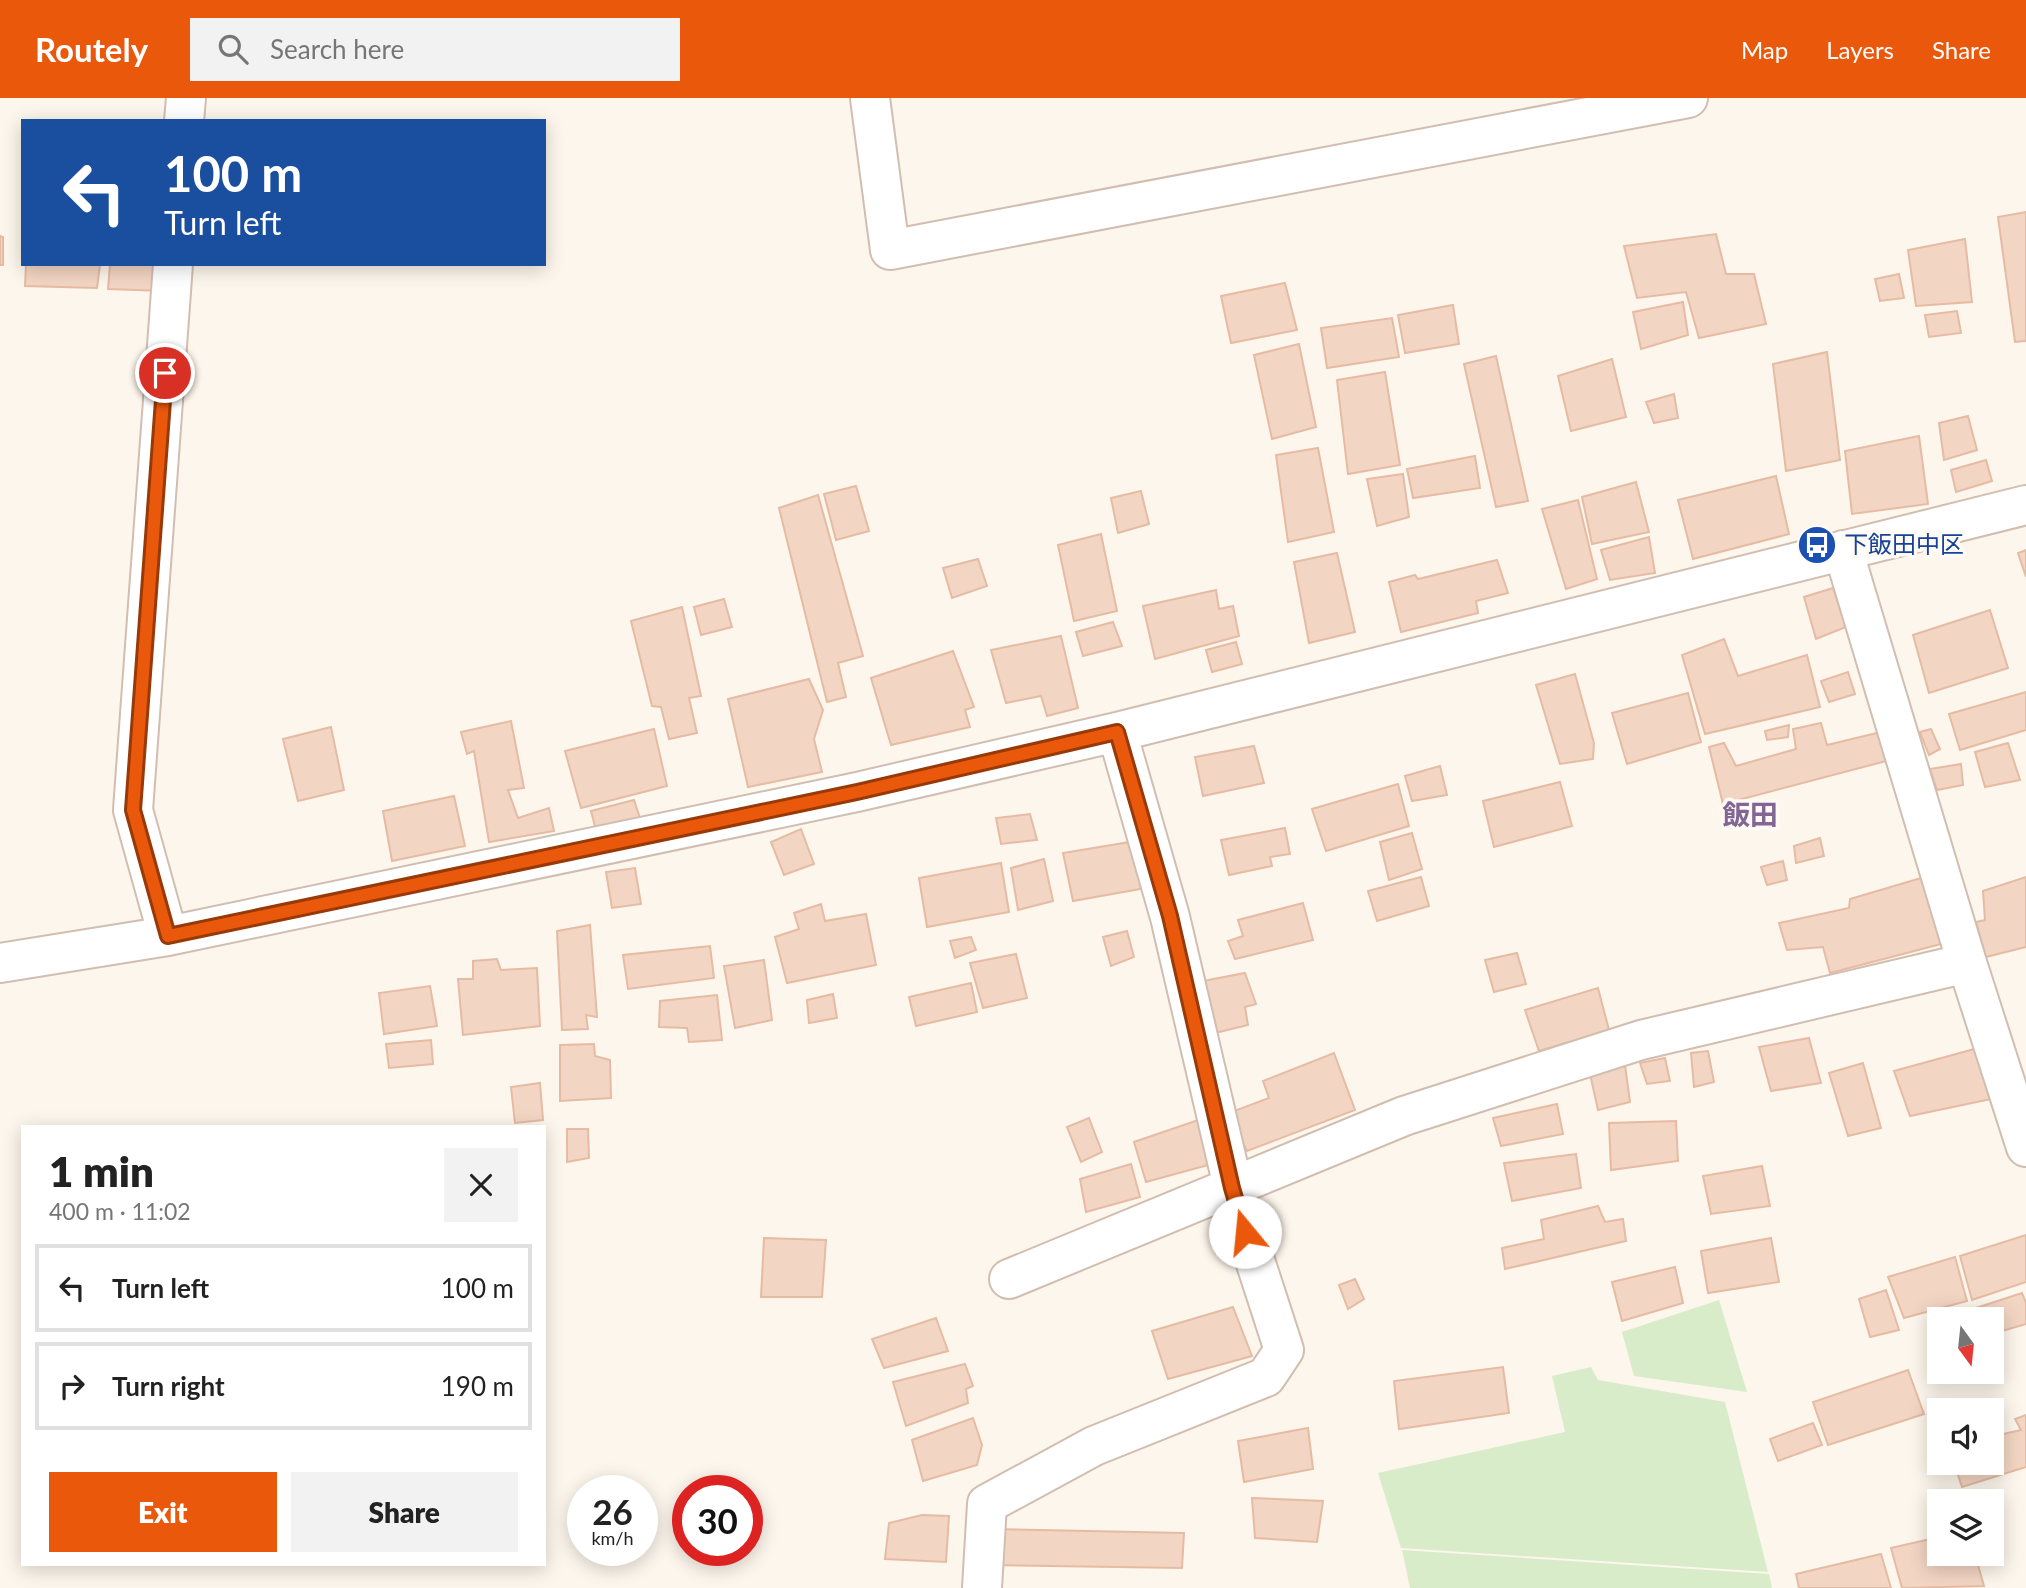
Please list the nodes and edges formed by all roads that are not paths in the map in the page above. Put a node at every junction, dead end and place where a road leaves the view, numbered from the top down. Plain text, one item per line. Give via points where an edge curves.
1 (186, 98) edge
2 (870, 98) edge
3 (1688, 98) edge
4 (184, 119) edge
5 (173, 266) edge
6 (2026, 505) edge
7 (1843, 550) junction
8 (1117, 732) junction
9 (168, 936) junction
10 (0, 963) edge
11 (1967, 963) junction
12 (2026, 1147) edge
13 (1232, 1188) junction
14 (1009, 1279) dead end
15 (982, 1588) edge

1 - 4 street
2 - 3 street via 890,250
5 - 9 street via 133,810
6 - 7 street
7 - 8 street
7 - 11 street
8 - 9 street via 857,792
8 - 13 street via 1170,916
9 - 10 street
11 - 12 street
11 - 13 street via 1641,1040 1404,1116
13 - 14 street
13 - 15 street via 1284,1350 1266,1377 1094,1446 987,1504

